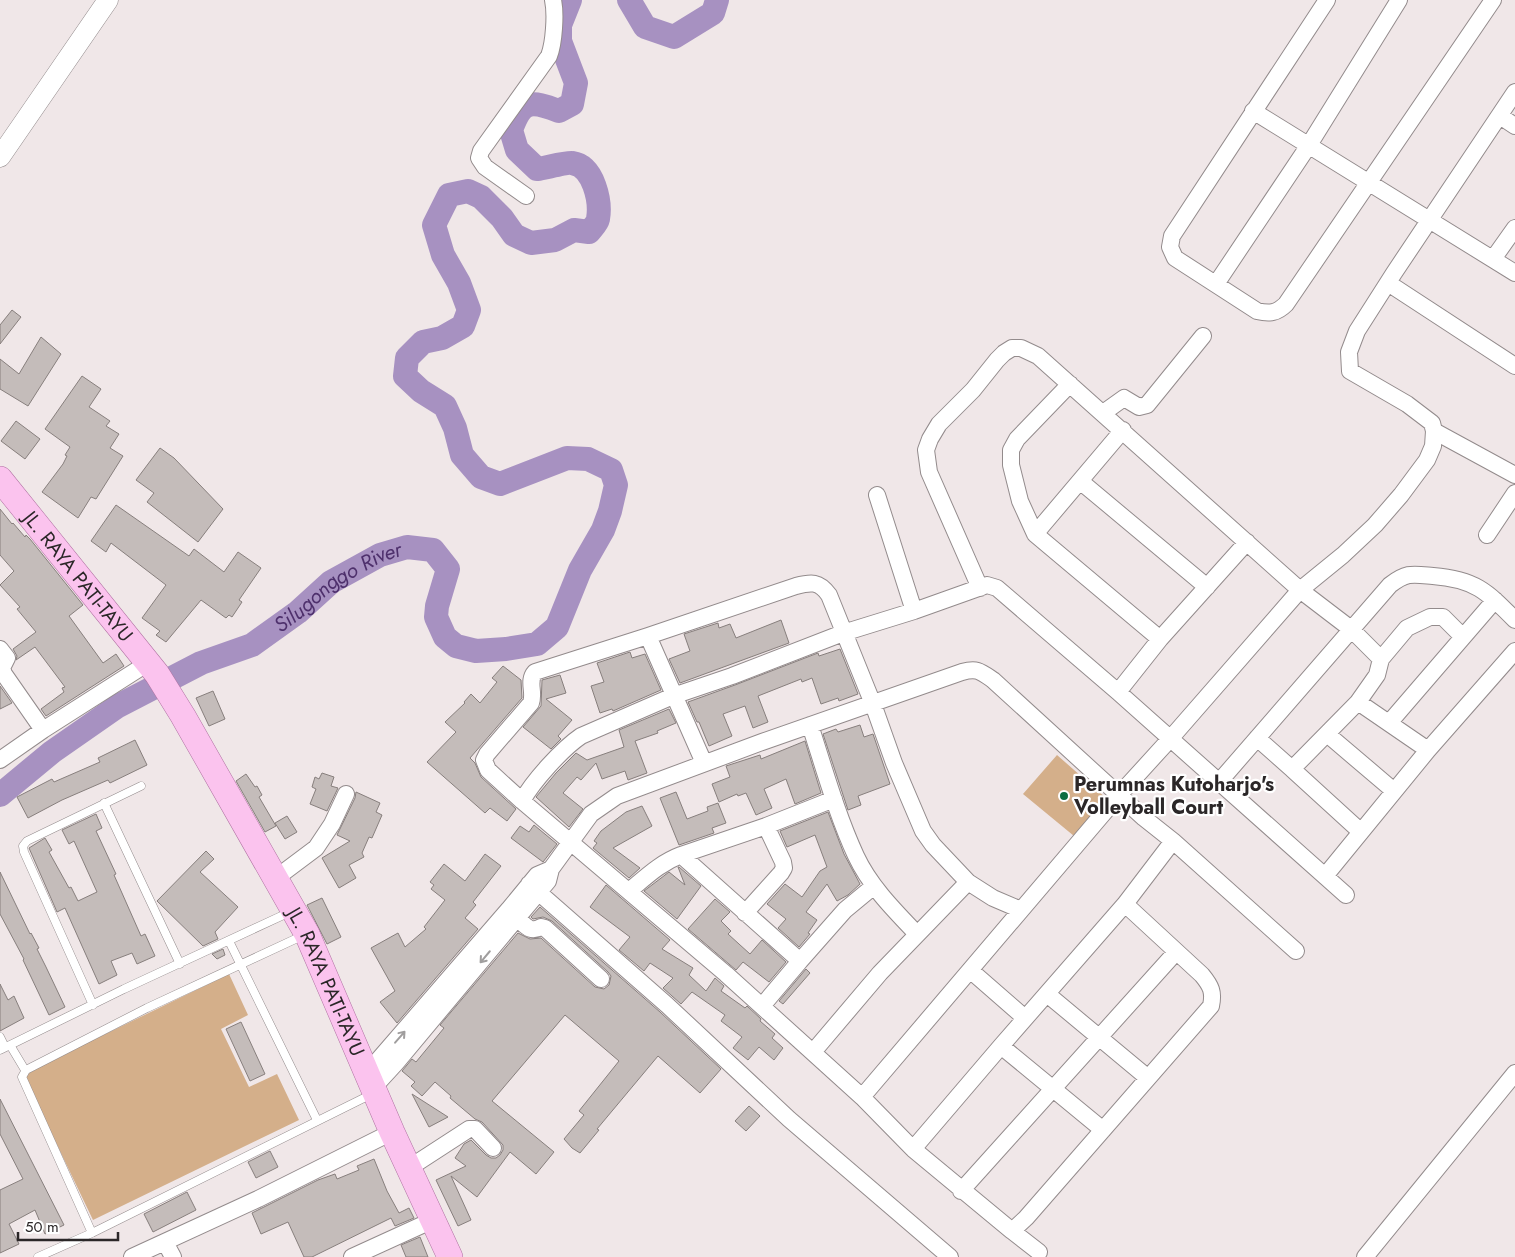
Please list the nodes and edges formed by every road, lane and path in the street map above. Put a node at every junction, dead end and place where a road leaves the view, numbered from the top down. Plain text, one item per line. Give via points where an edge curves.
1 (108, 0) edge
2 (553, 0) edge
3 (1327, 0) edge
4 (1399, 0) edge
5 (1493, 0) edge
6 (1515, 92) edge
7 (1253, 111) junction
8 (1500, 116) junction
9 (1515, 126) edge
10 (1309, 145) junction
11 (0, 156) edge
12 (1369, 182) junction
13 (526, 196) dead end
14 (1430, 219) junction
15 (1515, 228) edge
16 (1493, 259) junction
17 (1515, 273) edge
18 (1216, 284) junction
19 (1388, 284) junction
20 (1203, 336) dead end
21 (1515, 366) edge
22 (1070, 384) junction
23 (1103, 413) junction
24 (1123, 430) junction
25 (1434, 431) junction
26 (1515, 475) edge
27 (0, 479) edge
28 (1080, 481) junction
29 (1515, 494) edge
30 (877, 495) dead end
31 (1035, 534) junction
32 (1487, 535) dead end
33 (1247, 542) junction
34 (1206, 587) junction
35 (980, 588) junction
36 (1300, 590) junction
37 (1495, 600) junction
38 (914, 612) junction
39 (1515, 620) edge
40 (1351, 630) junction
41 (843, 633) junction
42 (648, 636) junction
43 (1463, 637) junction
44 (1160, 639) junction
45 (0, 649) edge
46 (1515, 651) edge
47 (1381, 659) junction
48 (152, 668) junction
49 (1118, 692) junction
50 (673, 696) junction
51 (1358, 702) junction
52 (873, 704) junction
53 (1389, 724) junction
54 (810, 726) junction
55 (43, 730) junction
56 (1327, 734) junction
57 (1257, 738) junction
58 (1170, 739) junction
59 (1428, 750) junction
60 (0, 760) edge
61 (704, 763) junction
62 (1292, 769) junction
63 (1219, 782) junction
64 (141, 786) dead end
65 (1394, 791) junction
66 (346, 794) dead end
67 (1118, 795) junction
68 (834, 799) junction
69 (522, 801) junction
70 (104, 803) junction
71 (766, 826) junction
72 (1361, 832) junction
73 (1173, 842) junction
74 (571, 843) junction
75 (681, 855) junction
76 (1325, 876) junction
77 (276, 878) junction
78 (968, 882) junction
79 (874, 886) junction
80 (534, 889) junction
81 (629, 892) junction
82 (1346, 896) dead end
83 (1125, 904) junction
84 (294, 910) junction
85 (1021, 910) junction
86 (745, 913) junction
87 (518, 919) junction
88 (502, 928) junction
89 (307, 934) junction
90 (917, 934) junction
91 (229, 941) junction
92 (1296, 951) dead end
93 (1176, 952) junction
94 (800, 961) junction
95 (240, 963) junction
96 (180, 964) junction
97 (970, 970) junction
98 (600, 979) dead end
99 (1047, 994) junction
100 (93, 1005) junction
101 (762, 1006) junction
102 (1025, 1018) junction
103 (0, 1037) edge
104 (1099, 1037) junction
105 (1000, 1046) junction
106 (5, 1047) edge
107 (812, 1052) junction
108 (25, 1070) junction
109 (1515, 1073) edge
110 (1148, 1078) junction
111 (372, 1084) junction
112 (1053, 1089) junction
113 (862, 1097) junction
114 (318, 1120) junction
115 (1103, 1130) junction
116 (392, 1132) junction
117 (493, 1148) dead end
118 (913, 1150) junction
119 (409, 1168) junction
120 (961, 1191) junction
121 (434, 1220) junction
122 (1012, 1231) junction
123 (92, 1233) junction
124 (165, 1242) junction
125 (1039, 1252) dead end
126 (38, 1257) edge
127 (132, 1257) edge
128 (173, 1257) edge
129 (352, 1257) edge
130 (450, 1257) edge
131 (950, 1257) edge
132 (1365, 1257) edge

1 - 11 street
2 - 13 street via 555,8 549,56 479,158 484,167
3 - 7 street
4 - 10 street
5 - 12 street
6 - 8 street
7 - 10 street
7 - 18 street via 1172,236 1170,247 1175,258
8 - 9 street
8 - 14 street
10 - 12 street
10 - 18 street
12 - 14 street
12 - 18 street via 1279,311 1268,314 1257,311
14 - 16 street
14 - 19 street
15 - 16 street
16 - 17 street
19 - 21 street
19 - 25 street via 1352,342 1350,371 1406,404 1432,423
20 - 23 street via 1147,405 1139,407 1124,398
22 - 23 street
22 - 31 street via 1011,450 1011,465 1020,501
22 - 35 street via 1030,350 1012,348 997,360 939,424 930,439 926,450 929,472
23 - 24 street
24 - 28 street
24 - 33 street
25 - 26 street
25 - 36 street via 1433,446 1427,460 1401,495 1375,525
27 - 48 main road, JL. RAYA PATI-TAYU
28 - 31 street
28 - 34 street
29 - 32 street
30 - 38 street
31 - 44 street
33 - 34 street
33 - 36 street
34 - 44 street
35 - 38 street
35 - 49 street via 987,585 997,588
36 - 40 street
36 - 58 street
37 - 39 street
37 - 40 street via 1464,580 1412,574 1402,576 1390,585
37 - 43 street
38 - 41 street
40 - 47 street
40 - 57 street
41 - 42 street via 829,595 823,587 807,583
41 - 50 street
41 - 52 street
42 - 50 street
42 - 69 street via 543,668 533,674 531,703 484,760 488,770
43 - 47 street via 1443,617 1430,617 1407,628
43 - 53 street
44 - 49 street
45 - 55 street via 7,659 2,670
46 - 59 street
47 - 51 street via 1377,675
48 - 55 street
48 - 77 main road, JL. RAYA PATI-TAYU
49 - 58 street
50 - 61 street
50 - 69 street via 571,742
51 - 53 street
51 - 56 street
52 - 54 street
52 - 67 street via 962,672 981,671
52 - 78 street via 923,831
53 - 59 street
54 - 61 street
54 - 68 street
55 - 60 street
56 - 62 street
56 - 65 street
57 - 62 street
57 - 63 street
58 - 63 street
58 - 67 street
59 - 65 street
61 - 74 street via 617,796 591,814
62 - 72 street
63 - 76 street
64 - 70 lane
65 - 72 street
66 - 77 street via 316,848
67 - 73 street
67 - 85 street
68 - 71 street
68 - 79 street via 856,856
69 - 74 street
70 - 96 lane
70 - 100 lane via 27,841 23,846
71 - 75 street
71 - 86 street via 784,868
72 - 76 street
73 - 83 street
73 - 92 street
74 - 80 street via 551,869 548,881
74 - 81 street
75 - 81 street via 656,868
75 - 86 street
76 - 82 street
77 - 84 main road, JL. RAYA PATI-TAYU
78 - 85 street
78 - 90 street
79 - 90 street
79 - 94 street via 844,910
80 - 87 street
80 - 88 street
80 - 131 street via 667,1005 789,1119
81 - 101 street
83 - 93 street
83 - 99 street
84 - 89 main road, JL. RAYA PATI-TAYU
84 - 91 lane
85 - 97 street
86 - 94 street
87 - 88 street
87 - 98 street via 530,930 545,928
88 - 111 street
89 - 95 lane
89 - 111 main road, JL. RAYA PATI-TAYU
90 - 107 street
91 - 95 lane
91 - 96 lane
93 - 104 street
93 - 110 street via 1210,985 1213,995 1211,1006
94 - 101 street
95 - 108 lane
95 - 114 lane
96 - 100 lane
97 - 102 street
97 - 113 street
99 - 102 street
99 - 104 street
100 - 106 lane
101 - 107 street
102 - 105 street
103 - 106 lane
104 - 110 street
104 - 112 street
105 - 112 street
105 - 118 street
106 - 108 lane
107 - 113 street
108 - 123 lane via 22,1077
109 - 132 street
110 - 115 street
111 - 114 lane
111 - 116 main road, JL. RAYA PATI-TAYU
112 - 115 street
112 - 120 street
113 - 118 street
114 - 123 lane
115 - 122 street
116 - 119 main road, JL. RAYA PATI-TAYU
116 - 124 street
117 - 119 street via 475,1129 469,1129
118 - 120 street
119 - 121 main road, JL. RAYA PATI-TAYU
120 - 122 street
121 - 129 street
121 - 130 main road, JL. RAYA PATI-TAYU
122 - 125 street
123 - 126 lane
124 - 127 street
124 - 128 street

